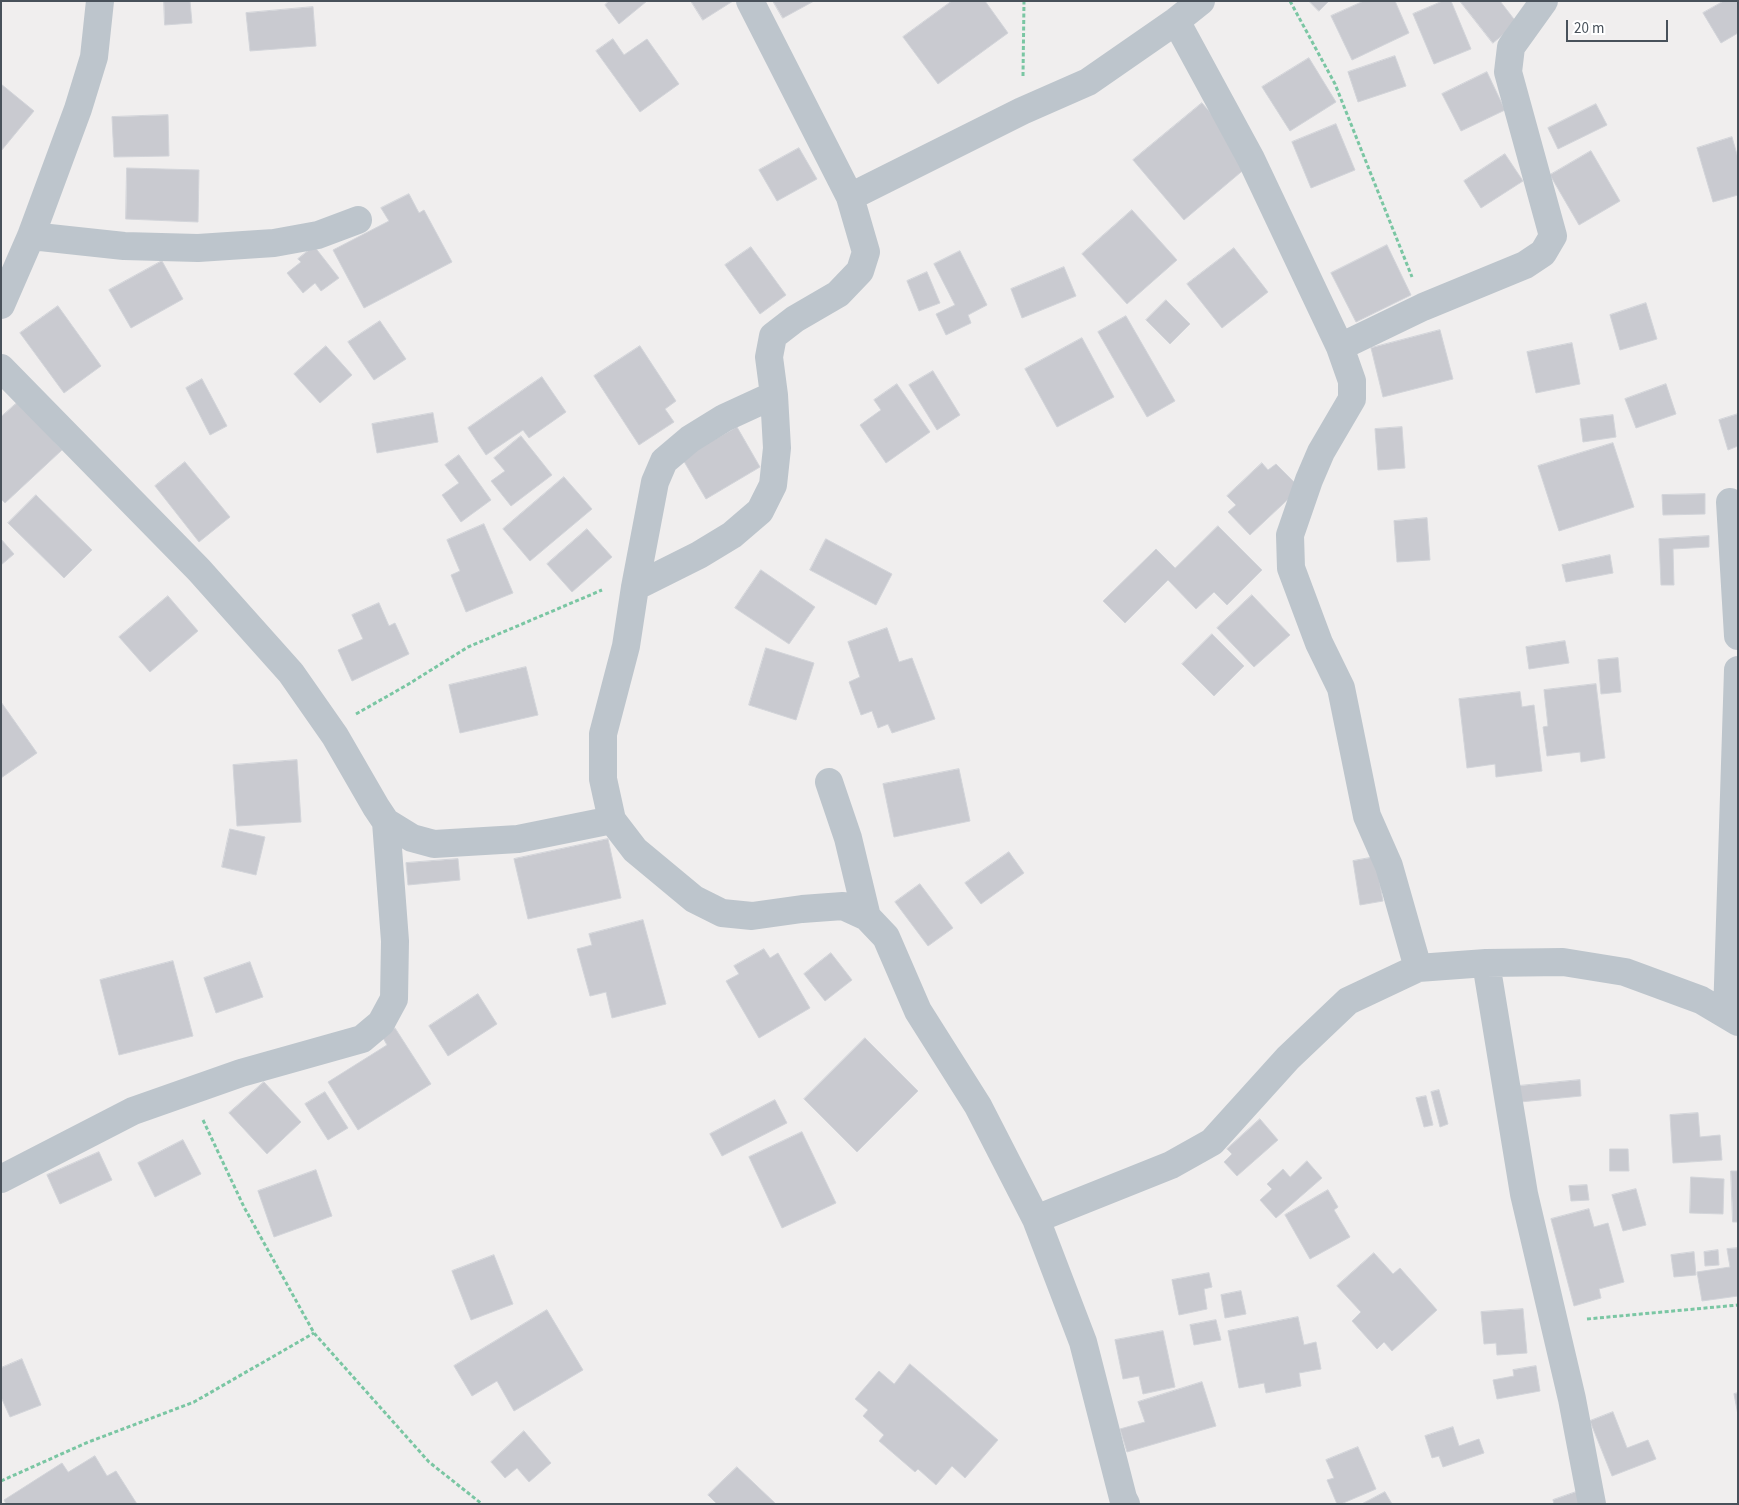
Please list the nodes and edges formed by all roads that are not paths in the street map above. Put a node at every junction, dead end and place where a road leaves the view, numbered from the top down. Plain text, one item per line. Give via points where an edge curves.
1 (100, 1) edge
2 (750, 1) edge
3 (1201, 1) edge
4 (1544, 1) edge
5 (1176, 22) junction
6 (850, 197) junction
7 (358, 220) dead end
8 (31, 236) junction
9 (1, 305) edge
10 (1340, 347) junction
11 (1, 368) edge
12 (774, 395) junction
13 (1730, 502) dead end
14 (636, 581) junction
15 (1738, 636) edge
16 (1738, 670) edge
17 (829, 782) dead end
18 (612, 820) junction
19 (386, 822) junction
20 (867, 917) junction
21 (1486, 963) junction
22 (1418, 968) junction
23 (1732, 1018) edge
24 (1, 1179) edge
25 (1036, 1219) junction
26 (1126, 1504) edge
27 (1592, 1504) edge

1 - 8 street via 94,58
2 - 6 street
3 - 5 street
4 - 10 street via 1512,47 1508,72 1553,236 1543,253 1525,265 1424,307
5 - 6 street via 1088,82 1022,111
5 - 10 street via 1251,159
6 - 12 street via 866,252 860,271 838,294 774,336 769,357
7 - 8 street via 318,235 274,243 198,248 124,246
8 - 9 street
10 - 22 street via 1352,380 1352,398 1309,480 1290,535 1291,568 1319,643 1341,688 1367,816 1389,866
11 - 19 street via 199,570 291,673 330,728
12 - 14 street via 724,418 690,439 664,461 655,482
12 - 14 street via 777,448 773,486 760,511 732,535 700,555
13 - 15 street
14 - 18 street via 626,646 603,734 604,779
16 - 23 street
17 - 20 street via 848,838
18 - 19 street via 518,839 434,844 412,838
18 - 20 street via 635,850 694,899 722,913 752,916 843,906
19 - 24 street via 395,941 394,999 381,1023 362,1039 241,1072 133,1110
20 - 25 street via 886,937 918,1011 978,1106
21 - 22 street
21 - 23 street via 1563,962 1624,972 1701,1000
21 - 27 street via 1524,1194 1572,1399
22 - 25 street via 1348,1001 1288,1058 1212,1142 1171,1165
25 - 26 street via 1083,1342

